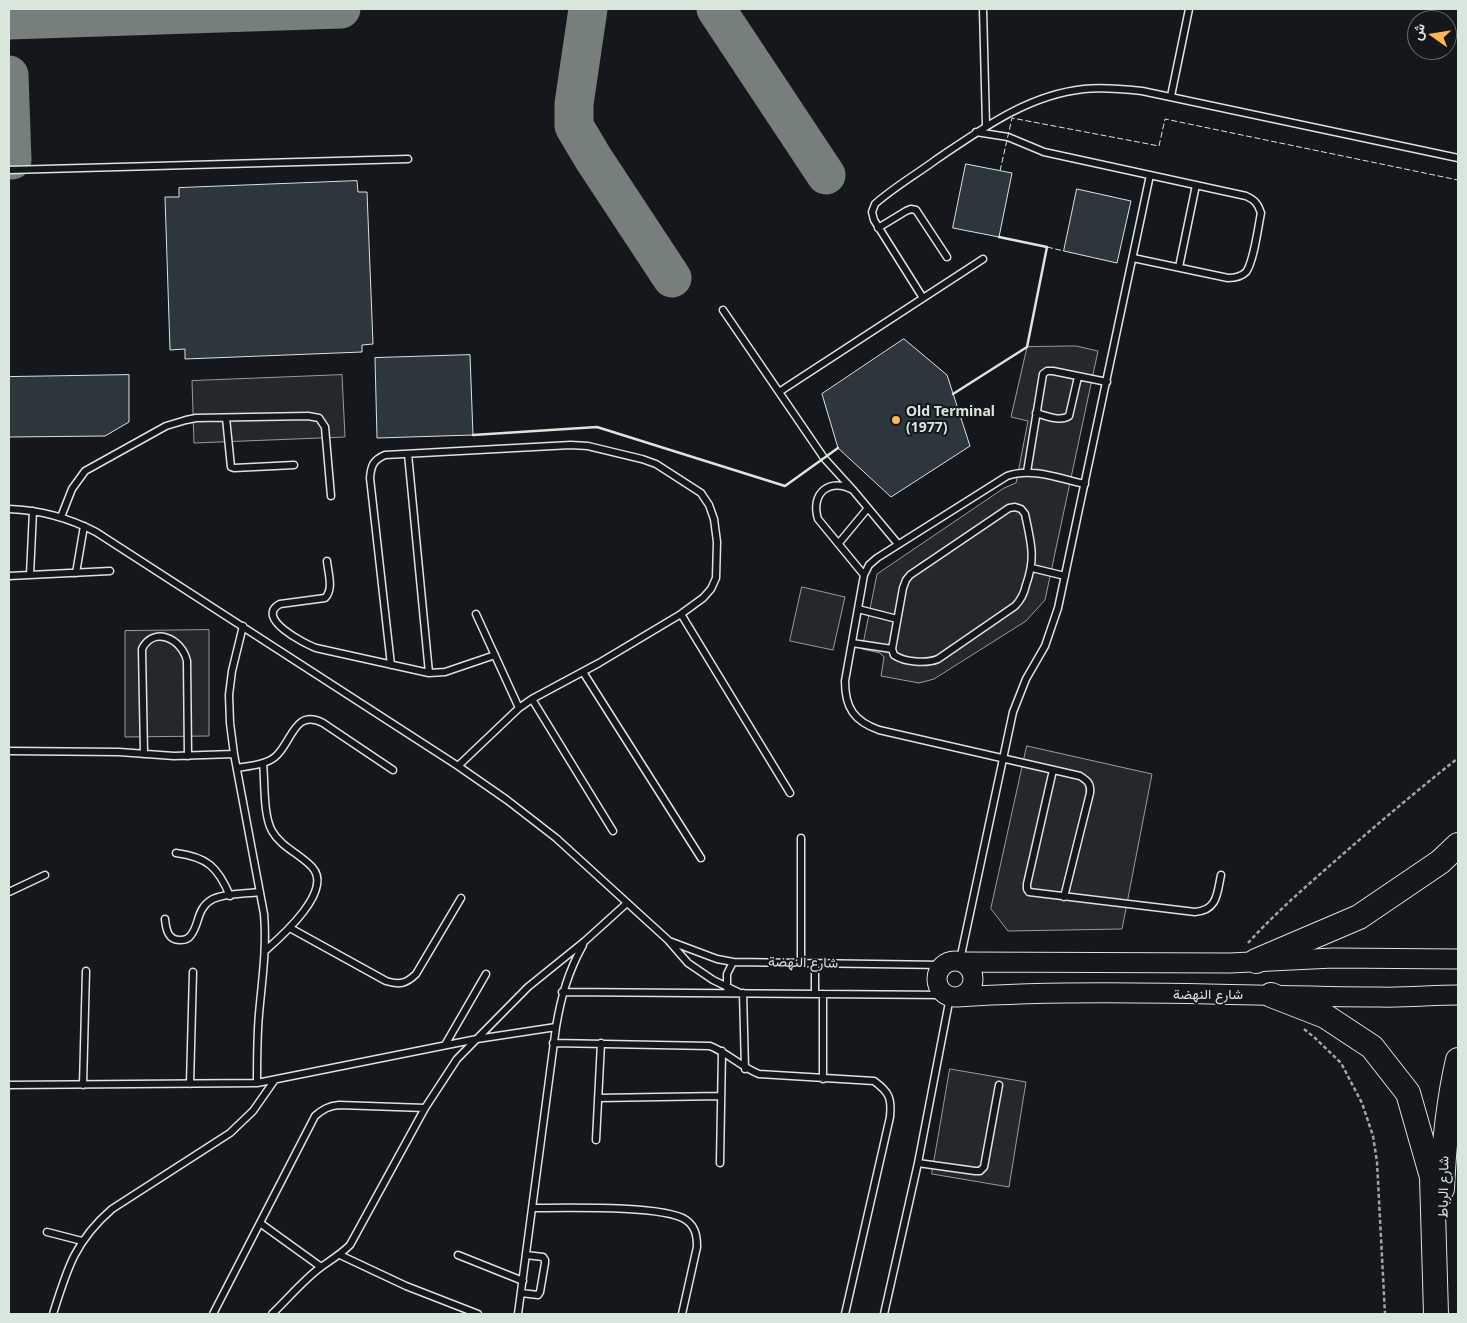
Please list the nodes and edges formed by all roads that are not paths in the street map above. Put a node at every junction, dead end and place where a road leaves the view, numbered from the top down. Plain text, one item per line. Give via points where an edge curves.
1 (983, 9) edge
2 (1189, 9) edge
3 (1171, 96) junction
4 (986, 125) junction
5 (976, 132) junction
6 (1458, 158) edge
7 (408, 159) dead end
8 (9, 170) edge
9 (1150, 175) junction
10 (1196, 185) junction
11 (878, 228) junction
12 (947, 257) dead end
13 (983, 258) dead end
14 (1133, 258) junction
15 (1179, 268) junction
16 (923, 298) junction
17 (723, 310) dead end
18 (1078, 377) junction
19 (1107, 382) junction
20 (779, 392) junction
21 (1036, 414) junction
22 (226, 418) junction
23 (408, 454) junction
24 (294, 464) dead end
25 (1027, 472) junction
26 (1085, 484) junction
27 (853, 490) junction
28 (331, 496) dead end
29 (868, 508) junction
30 (9, 509) edge
31 (33, 511) junction
32 (61, 517) junction
33 (84, 526) junction
34 (839, 543) junction
35 (898, 544) junction
36 (327, 561) dead end
37 (1032, 568) junction
38 (110, 571) dead end
39 (76, 573) junction
40 (864, 574) junction
41 (30, 575) junction
42 (9, 576) edge
43 (1065, 576) junction
44 (858, 609) junction
45 (476, 614) dead end
46 (680, 614) junction
47 (897, 619) junction
48 (243, 626) junction
49 (852, 643) junction
50 (892, 649) junction
51 (495, 655) junction
52 (391, 665) junction
53 (583, 672) junction
54 (429, 673) junction
55 (532, 699) junction
56 (519, 708) junction
57 (9, 751) edge
58 (144, 754) junction
59 (234, 754) junction
60 (188, 756) junction
61 (1002, 758) junction
62 (263, 763) junction
63 (458, 766) junction
64 (237, 768) junction
65 (393, 770) dead end
66 (1053, 770) junction
67 (790, 793) dead end
68 (613, 831) dead end
69 (801, 838) dead end
70 (1458, 845) edge
71 (176, 853) dead end
72 (701, 858) dead end
73 (45, 875) dead end
74 (1221, 875) dead end
75 (9, 892) edge
76 (260, 892) junction
77 (230, 896) junction
78 (1064, 897) junction
79 (461, 898) dead end
80 (627, 904) junction
81 (164, 919) dead end
82 (290, 928) junction
83 (668, 940) junction
84 (585, 941) junction
85 (266, 950) junction
86 (1458, 959) edge
87 (1256, 961) junction
88 (733, 962) junction
89 (815, 962) junction
90 (801, 963) junction
91 (955, 963) junction
92 (86, 971) dead end
93 (193, 972) dead end
94 (486, 974) dead end
95 (727, 988) junction
96 (562, 992) junction
97 (741, 993) junction
98 (815, 994) junction
99 (823, 994) junction
100 (1271, 995) junction
101 (1458, 995) edge
102 (951, 997) junction
103 (556, 1027) junction
104 (477, 1039) junction
105 (553, 1043) junction
106 (601, 1043) junction
107 (444, 1045) junction
108 (722, 1051) junction
109 (1458, 1060) edge
110 (745, 1069) junction
111 (823, 1079) junction
112 (274, 1080) junction
113 (257, 1083) junction
114 (190, 1084) junction
115 (9, 1085) edge
116 (83, 1085) junction
117 (998, 1085) dead end
118 (721, 1096) junction
119 (598, 1098) junction
120 (425, 1108) junction
121 (596, 1140) dead end
122 (720, 1163) dead end
123 (918, 1163) junction
124 (532, 1208) junction
125 (260, 1223) junction
126 (47, 1232) dead end
127 (82, 1241) junction
128 (340, 1255) junction
129 (458, 1255) dead end
130 (526, 1255) junction
131 (321, 1267) junction
132 (523, 1281) junction
133 (521, 1293) junction
134 (53, 1314) edge
135 (213, 1314) edge
136 (272, 1314) edge
137 (476, 1314) edge
138 (518, 1314) edge
139 (682, 1314) edge
140 (845, 1314) edge
141 (884, 1314) edge
142 (1436, 1314) edge
143 (1449, 1314) edge

1 - 4 lane
2 - 3 lane
3 - 4 lane via 1113,88 1084,89 1028,103
3 - 6 lane
4 - 5 lane
5 - 9 lane via 1008,137 1044,152
5 - 11 lane via 875,204 872,212
7 - 8 lane
9 - 10 lane
9 - 14 lane
10 - 15 lane
10 - 15 lane via 1254,199 1259,205 1259,222 1250,264 1237,278
11 - 12 lane via 906,211 916,210
11 - 16 lane
13 - 16 lane
14 - 15 lane
14 - 19 lane
16 - 20 lane
17 - 20 lane
18 - 19 lane
18 - 21 lane via 1069,416 1059,419
18 - 21 lane via 1053,371 1043,374
19 - 26 lane
20 - 27 lane via 824,458
21 - 25 lane
22 - 24 lane via 231,467
22 - 28 lane via 319,418 325,427
22 - 32 lane via 176,422 94,465 77,480
23 - 46 lane via 579,445 642,459 664,469 701,493 714,519 717,542 716,578 711,589
23 - 52 lane via 385,455 376,459 371,466 370,478
23 - 54 lane
25 - 26 lane
25 - 35 lane via 1007,476
26 - 43 lane
27 - 29 lane
27 - 34 lane via 845,486 827,487 816,501 818,519
29 - 34 lane
29 - 35 lane
30 - 31 lane
31 - 32 lane
31 - 41 lane
32 - 33 lane
33 - 39 lane
33 - 48 lane
34 - 40 lane
35 - 40 lane via 869,565
36 - 52 lane via 330,587 325,598 280,604 276,606 274,617 282,628 316,648
37 - 43 lane
37 - 47 lane via 1032,546 1025,514 1021,509 1009,508 910,575 903,588
37 - 50 lane via 1022,600 1016,606 938,659 927,662 903,659 894,655
38 - 39 lane
39 - 41 lane
40 - 44 lane
41 - 42 lane
43 - 61 lane via 1045,646 1018,695
44 - 47 lane
44 - 49 lane
45 - 51 lane
46 - 53 lane
46 - 67 lane
47 - 50 lane
48 - 59 lane via 229,695
48 - 63 lane
49 - 50 lane
49 - 61 lane via 845,694 856,718 866,726
51 - 54 lane via 445,672
51 - 56 lane
52 - 54 lane
53 - 55 lane
53 - 72 lane
55 - 56 lane
55 - 68 lane
56 - 63 lane
57 - 58 lane
58 - 60 lane
58 - 60 lane via 142,649 146,642 159,637 174,640 185,652
59 - 60 lane
59 - 64 lane
61 - 66 lane
61 - 91 lane
62 - 64 lane
62 - 65 lane via 279,753 297,726 309,718 323,723
62 - 82 lane via 268,822 272,831 317,873 316,892
63 - 80 lane via 540,825
64 - 76 lane
66 - 78 lane via 1080,776 1091,786
66 - 78 lane via 1026,889 1034,894
69 - 90 lane
70 - 87 highway via 1440,862 1359,917
71 - 77 lane via 194,856 211,864 223,878
73 - 75 lane
74 - 78 lane via 1216,899 1204,911
76 - 77 lane
76 - 85 lane
77 - 81 lane via 213,899 207,904 197,917 191,936 185,940 172,938
79 - 82 lane via 416,974 408,982 397,984
80 - 83 lane
80 - 84 lane
82 - 85 lane
83 - 88 lane, شارع النهضة
83 - 95 lane via 688,963
84 - 96 lane
84 - 104 lane via 528,987
85 - 113 lane via 258,1022
86 - 87 main road, شارع النهضة
87 - 91 main road, شارع النهضة
88 - 90 lane, شارع النهضة
88 - 95 lane via 727,974
89 - 90 lane, شارع النهضة
89 - 91 lane, شارع النهضة
89 - 98 lane
91 - 102 main road via 938,971 936,977 940,991
91 - 102 main road via 972,972 972,986 969,991
92 - 116 lane
93 - 114 lane
94 - 107 lane
95 - 97 lane
96 - 97 lane, شارع النهضة
96 - 103 lane
97 - 98 lane, شارع النهضة
97 - 110 lane
98 - 99 lane, شارع النهضة
99 - 102 lane, شارع النهضة
99 - 111 lane
100 - 101 main road, شارع النهضة
100 - 102 main road, شارع النهضة via 1016,994
100 - 142 highway via 1325,1016 1372,1047 1408,1093 1432,1177
102 - 123 lane
103 - 104 lane
103 - 105 lane
104 - 107 lane
104 - 120 lane via 457,1059
105 - 106 lane
105 - 124 lane
106 - 108 lane via 698,1044
106 - 119 lane
107 - 112 lane
108 - 110 lane
108 - 118 lane
109 - 143 highway, شارع الرباط via 1445,1135 1442,1195
110 - 111 lane via 759,1074
111 - 140 lane via 874,1081 885,1090 891,1102
112 - 113 lane
112 - 127 lane via 236,1129 112,1209
113 - 114 lane
114 - 116 lane
115 - 116 lane
117 - 123 lane via 984,1168 975,1172
118 - 119 lane
118 - 122 lane
119 - 121 lane
120 - 125 lane via 339,1104 322,1110 315,1116
120 - 128 lane via 357,1234
123 - 141 lane
124 - 130 lane
124 - 139 lane via 643,1211 686,1220 693,1227 697,1247
125 - 131 lane
125 - 135 lane
126 - 127 lane
127 - 134 lane via 69,1265
128 - 131 lane
128 - 137 lane
129 - 132 lane
130 - 132 lane
130 - 133 lane via 545,1260 542,1288 538,1295
131 - 136 lane
132 - 133 lane
133 - 138 lane

